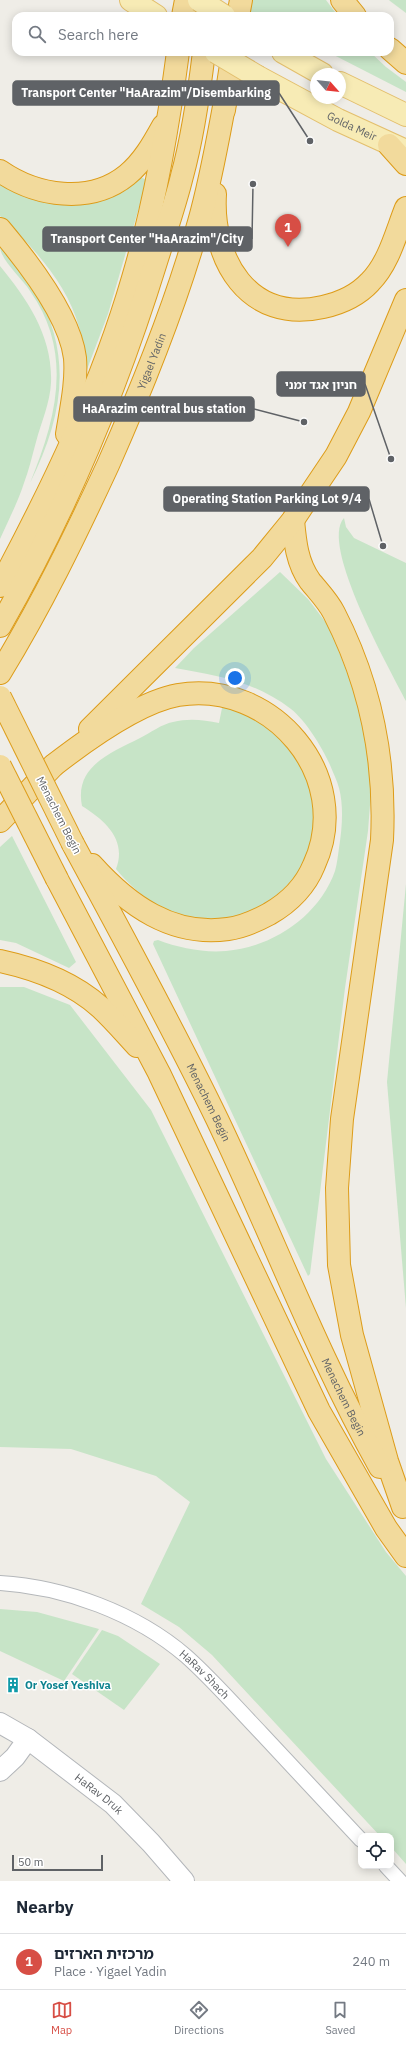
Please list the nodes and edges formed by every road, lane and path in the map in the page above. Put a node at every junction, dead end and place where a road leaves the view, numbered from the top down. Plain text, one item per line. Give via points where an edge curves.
1 (131, 0) edge
2 (186, 0) edge
3 (199, 0) edge
4 (211, 0) edge
5 (240, 0) edge
6 (342, 0) edge
7 (150, 12) edge
8 (184, 12) edge
9 (210, 12) edge
10 (218, 12) edge
11 (238, 12) edge
12 (352, 12) edge
13 (394, 52) edge
14 (177, 56) edge
15 (204, 56) edge
16 (223, 56) edge
17 (232, 56) edge
18 (290, 56) edge
19 (406, 63) edge
20 (311, 68) edge
21 (346, 86) edge
22 (226, 96) junction
23 (171, 106) junction
24 (406, 115) edge
25 (397, 148) edge
26 (406, 164) edge
27 (0, 171) edge
28 (406, 208) edge
29 (0, 229) edge
30 (406, 300) edge
31 (63, 460) junction
32 (293, 520) junction
33 (0, 586) edge
34 (0, 626) edge
35 (0, 673) edge
36 (0, 697) edge
37 (54, 765) junction
38 (0, 766) edge
39 (0, 821) edge
40 (73, 844) junction
41 (0, 961) edge
42 (159, 1073) junction
43 (404, 1510) edge
44 (406, 1556) edge
45 (0, 1583) edge
46 (0, 1723) edge
47 (28, 1739) junction
48 (0, 1771) edge
49 (358, 1837) edge
50 (389, 1869) edge
51 (184, 1881) edge
52 (400, 1881) edge

1 - 7 main road
2 - 8 highway
3 - 10 main road, bridge
4 - 9 highway
5 - 11 highway
6 - 12 highway
13 - 19 highway
14 - 23 highway
15 - 34 highway via 182,176 127,352 103,414 65,498 38,556
16 - 25 main road, Golda Meir, bridge via 312,107
17 - 22 highway
18 - 20 main road
21 - 24 main road
22 - 28 highway via 215,194 215,227 230,270 240,284 254,295 282,308 299,310 328,306 353,296 379,271
22 - 35 highway, Yigael Yadin via 199,222 147,373 82,519
23 - 27 highway via 143,158 127,176 111,185 91,192 50,193 11,179
23 - 31 highway via 154,196 134,277 100,374
25 - 26 highway
29 - 31 highway via 37,275 52,299 70,338 75,357 75,375
30 - 32 highway via 360,412 336,456
31 - 33 highway
32 - 37 highway via 262,558
32 - 43 highway via 297,553 302,568 333,612 363,683 376,730 381,762 384,802 382,840 342,1119 337,1188 339,1265 352,1335 387,1461
36 - 40 highway, Menachem Begin, bridge
37 - 39 highway
37 - 40 highway via 88,741 148,706 176,695 201,692 241,700 261,710 291,734 313,765 324,801 325,828 319,855 310,876 296,895 278,909 237,928 196,930 152,916 104,879
38 - 42 highway, bridge
40 - 43 highway, Menachem Begin via 217,1119 360,1431
41 - 42 highway via 30,967 78,991 100,1007
42 - 44 highway via 319,1411 386,1528
45 - 49 street, HaRav Shach via 39,1589 97,1605 134,1622 168,1643 214,1683
46 - 47 street, HaRav Druk
47 - 48 street via 15,1757
47 - 51 street, HaRav Druk via 112,1804
50 - 52 street

